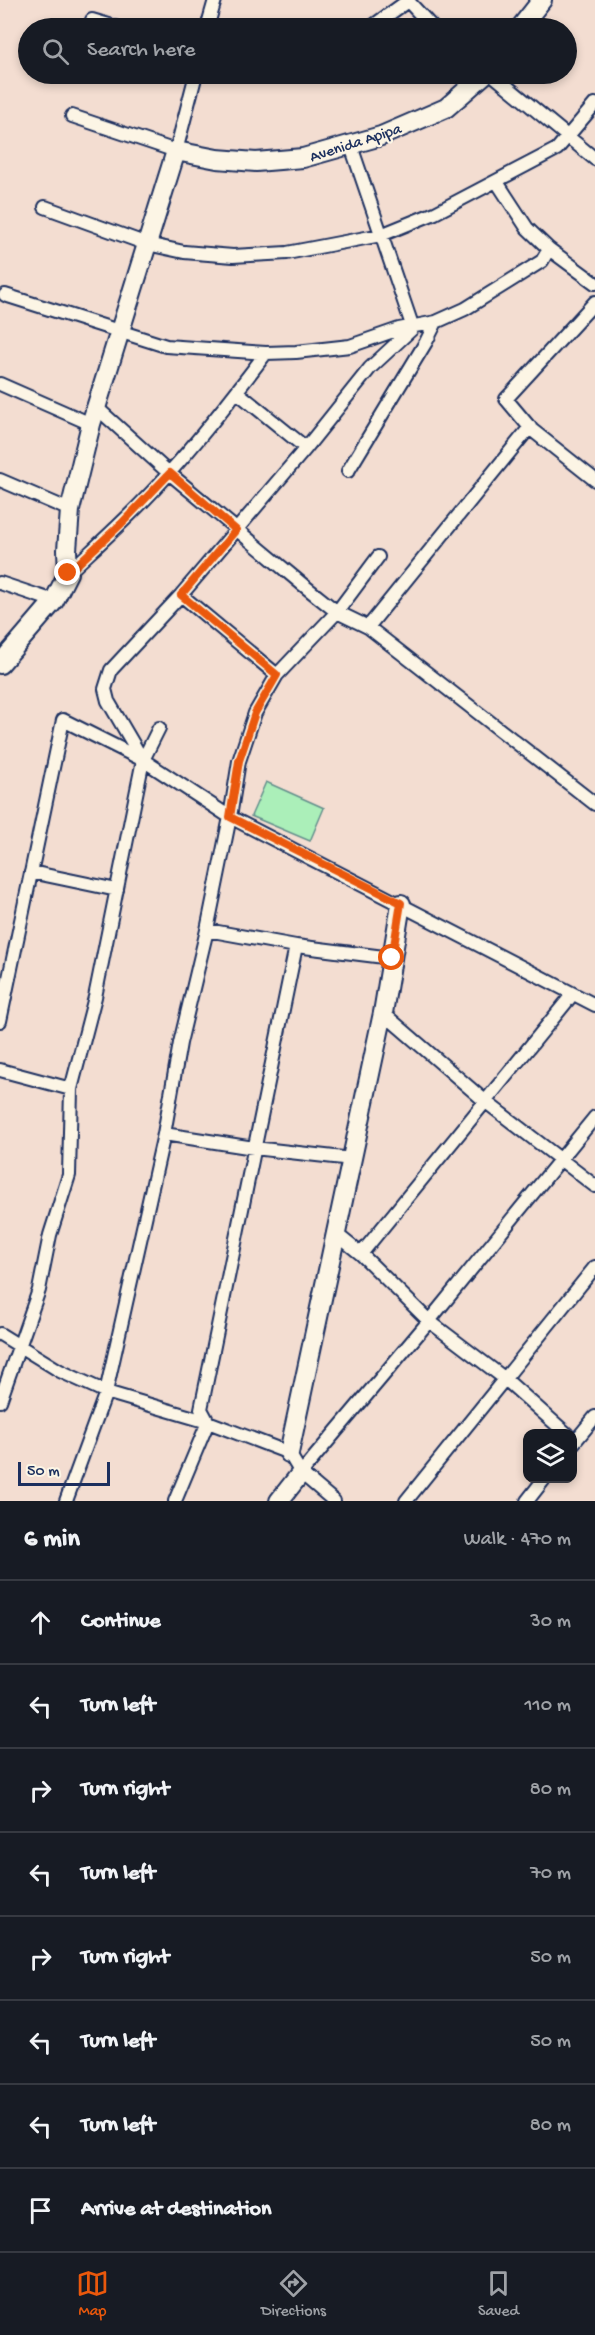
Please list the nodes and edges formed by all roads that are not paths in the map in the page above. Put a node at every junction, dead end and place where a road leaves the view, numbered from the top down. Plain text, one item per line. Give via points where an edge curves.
1 (215, 0) edge
2 (542, 0) edge
3 (409, 1) edge
4 (210, 18) edge
5 (384, 18) edge
6 (424, 18) edge
7 (528, 18) edge
8 (194, 84) edge
9 (474, 84) edge
10 (504, 84) edge
11 (595, 104) edge
12 (72, 116) dead end
13 (568, 137) junction
14 (351, 146) junction
15 (177, 151) junction
16 (595, 159) edge
17 (497, 182) junction
18 (45, 207) dead end
19 (381, 235) junction
20 (147, 244) junction
21 (549, 249) junction
22 (595, 283) edge
23 (5, 295) dead end
24 (595, 302) edge
25 (436, 322) junction
26 (413, 328) junction
27 (119, 332) junction
28 (266, 353) junction
29 (0, 384) edge
30 (237, 392) junction
31 (94, 416) junction
32 (530, 427) junction
33 (306, 448) junction
34 (348, 471) dead end
35 (170, 473) junction
36 (0, 480) edge
37 (595, 480) edge
38 (70, 510) junction
39 (236, 530) junction
40 (378, 557) dead end
41 (68, 573) junction
42 (0, 583) edge
43 (181, 595) junction
44 (54, 601) junction
45 (337, 612) junction
46 (368, 627) junction
47 (0, 664) edge
48 (277, 675) junction
49 (159, 728) dead end
50 (143, 760) junction
51 (595, 804) edge
52 (230, 817) junction
53 (31, 872) junction
54 (117, 890) junction
55 (401, 903) junction
56 (207, 930) junction
57 (296, 946) junction
58 (392, 958) junction
59 (572, 995) junction
60 (595, 1005) edge
61 (383, 1013) junction
62 (0, 1021) edge
63 (0, 1070) edge
64 (71, 1089) junction
65 (486, 1102) junction
66 (595, 1117) edge
67 (164, 1134) junction
68 (254, 1148) junction
69 (352, 1159) junction
70 (560, 1159) junction
71 (595, 1186) edge
72 (335, 1233) junction
73 (361, 1254) junction
74 (595, 1268) edge
75 (429, 1321) junction
76 (0, 1334) edge
77 (20, 1346) junction
78 (504, 1378) junction
79 (106, 1392) junction
80 (0, 1401) edge
81 (595, 1417) edge
82 (208, 1422) junction
83 (561, 1429) edge
84 (577, 1434) edge
85 (289, 1453) junction
86 (301, 1473) junction
87 (542, 1483) edge
88 (66, 1501) edge
89 (175, 1501) edge
90 (279, 1501) edge
91 (334, 1501) edge
92 (405, 1501) edge
93 (527, 1501) edge

1 - 4 street
2 - 7 street
3 - 5 street
3 - 6 street
8 - 15 street
9 - 14 street, Avenida Apipa via 446,108
10 - 13 street
11 - 13 street
12 - 15 street, Avenida Apipa
13 - 16 street
13 - 17 street via 557,149
14 - 15 street, Avenida Apipa via 303,158 256,162
14 - 19 street
15 - 20 street
17 - 19 street
17 - 21 street via 527,228
18 - 20 street
19 - 20 street via 286,253 233,256
19 - 26 street
20 - 27 street
21 - 22 street
21 - 25 street via 542,261 465,309
23 - 27 street
24 - 32 street via 506,399
25 - 26 street
25 - 34 street
26 - 28 street via 350,346
26 - 33 street via 370,368
27 - 28 street via 166,346
27 - 31 street
28 - 30 street
29 - 31 street
30 - 33 street
30 - 35 street
31 - 35 street
31 - 38 street
32 - 37 street
32 - 46 street
33 - 39 street
35 - 39 street
35 - 41 street
36 - 38 street
38 - 41 street
39 - 43 street
39 - 45 street
40 - 45 street
41 - 44 street
42 - 44 street
43 - 48 street
43 - 50 street via 111,670 105,689 108,701
44 - 47 street
45 - 46 street
45 - 48 street
46 - 51 street
48 - 52 street via 255,713 239,761
49 - 50 street
50 - 52 street
50 - 53 street via 63,720
50 - 54 street
52 - 55 street
52 - 56 street
53 - 54 street
53 - 62 street
54 - 64 street
55 - 58 street
55 - 59 street
56 - 57 street
56 - 67 street via 180,1043
57 - 58 street
57 - 68 street
58 - 61 street
59 - 60 street
59 - 65 street
61 - 65 street
61 - 69 street
63 - 64 street
64 - 77 street via 69,1175
65 - 70 street
65 - 73 street
66 - 70 street
67 - 68 street
67 - 79 street
68 - 69 street
68 - 82 street via 201,1409
69 - 72 street
70 - 71 street
70 - 75 street
72 - 73 street
72 - 85 street
73 - 75 street
74 - 78 street
75 - 78 street
75 - 86 street
76 - 77 street
77 - 79 street via 60,1371
77 - 80 street
78 - 83 street
78 - 92 street
79 - 82 street
79 - 88 street
81 - 84 street
82 - 85 street
82 - 89 street
85 - 86 street
86 - 90 street
86 - 91 street
87 - 93 street

